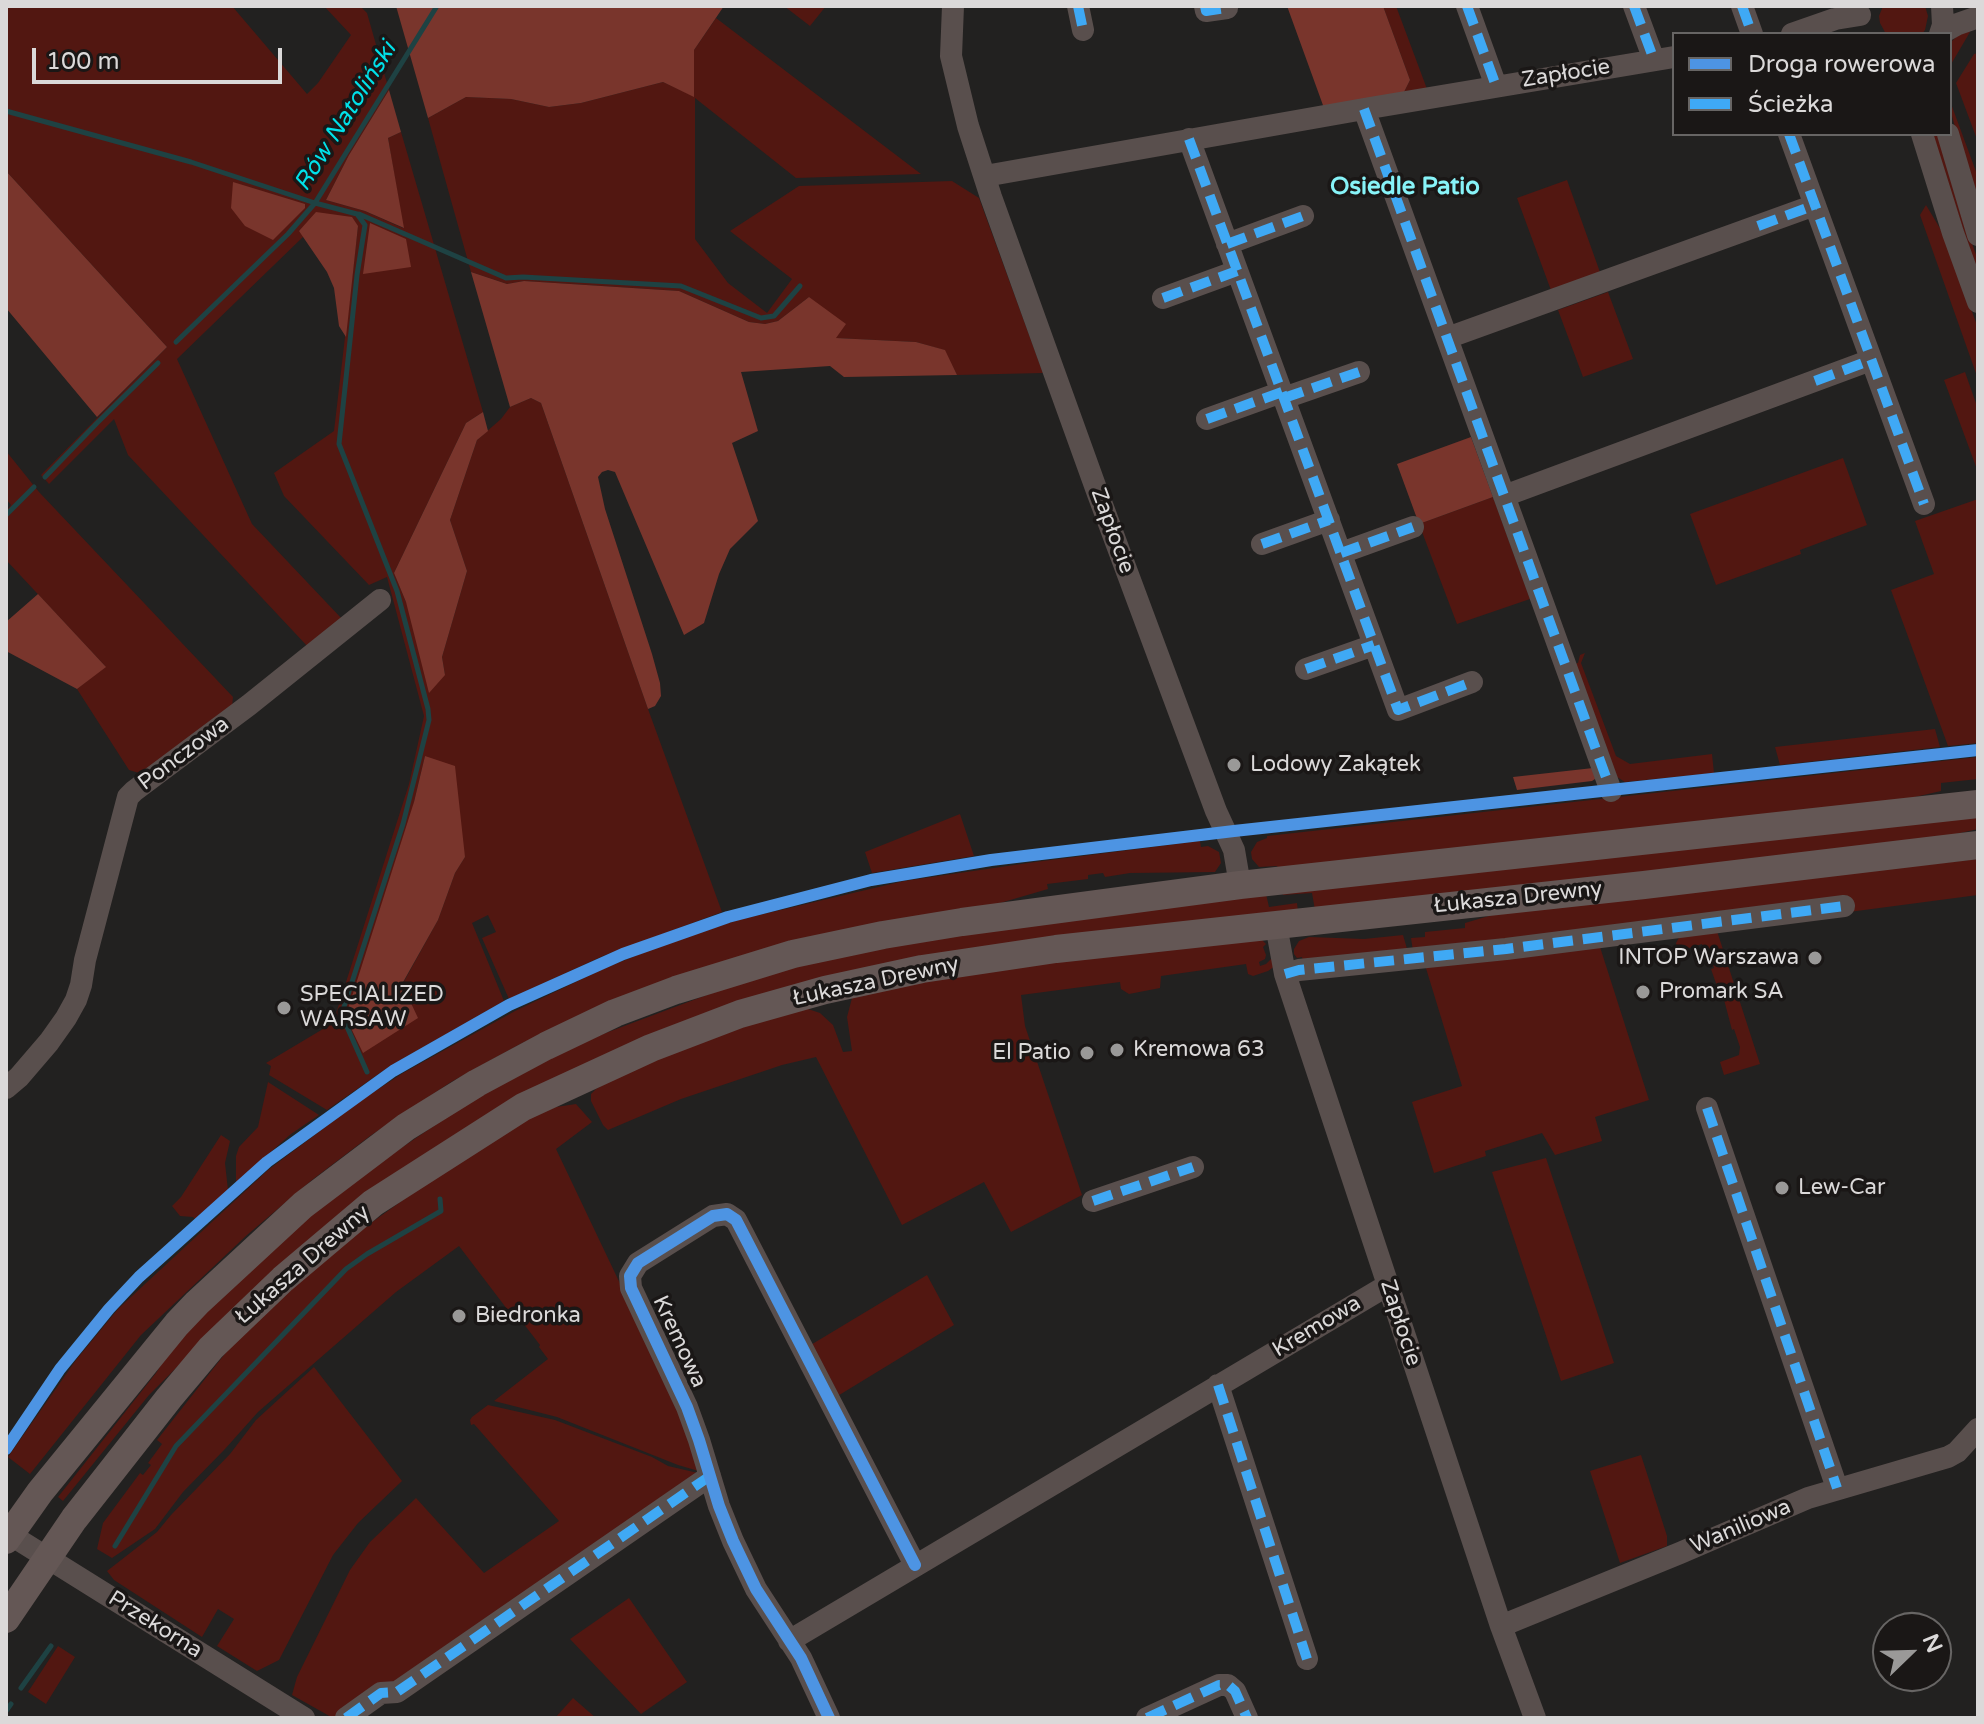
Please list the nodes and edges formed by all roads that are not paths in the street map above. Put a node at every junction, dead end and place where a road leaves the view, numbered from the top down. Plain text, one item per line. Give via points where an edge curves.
1 (953, 6) edge
2 (1078, 6) edge
3 (1467, 6) edge
4 (1634, 6) edge
5 (1742, 6) edge
6 (1942, 6) edge
7 (1978, 17) edge
8 (1862, 18) edge
9 (1083, 30) dead end
10 (1751, 32) edge
11 (1798, 32) edge
12 (1941, 32) edge
13 (1944, 32) edge
14 (1664, 58) edge
15 (1496, 86) junction
16 (1364, 109) junction
17 (1790, 136) edge
18 (1923, 136) edge
19 (1949, 136) edge
20 (1189, 139) junction
21 (985, 176) junction
22 (1815, 205) junction
23 (1303, 216) dead end
24 (1978, 235) edge
25 (1227, 244) junction
26 (1237, 271) junction
27 (1163, 298) dead end
28 (1978, 302) edge
29 (1447, 338) junction
30 (1871, 360) junction
31 (1359, 372) dead end
32 (1283, 395) junction
33 (1207, 419) dead end
34 (1504, 496) junction
35 (1924, 504) dead end
36 (1329, 520) junction
37 (1413, 527) dead end
38 (1262, 544) dead end
39 (1341, 553) junction
40 (380, 600) dead end
41 (1374, 645) junction
42 (1306, 669) dead end
43 (1472, 682) dead end
44 (1611, 791) dead end
45 (1978, 804) edge
46 (1978, 845) edge
47 (1240, 885) junction
48 (1844, 906) dead end
49 (1276, 925) junction
50 (1285, 974) junction
51 (6, 1088) edge
52 (1707, 1108) dead end
53 (1193, 1167) dead end
54 (1093, 1201) dead end
55 (1388, 1285) junction
56 (1218, 1385) junction
57 (1978, 1429) edge
58 (710, 1476) junction
59 (1837, 1488) junction
60 (7, 1536) edge
61 (47, 1558) junction
62 (915, 1565) junction
63 (6, 1619) edge
64 (1501, 1626) junction
65 (789, 1641) junction
66 (1307, 1659) dead end
67 (304, 1718) edge
68 (346, 1718) edge
69 (829, 1718) edge
70 (1147, 1718) edge
71 (1247, 1718) edge
72 (1535, 1718) edge

1 - 21 street, Zapłocie via 951,56
2 - 9 street
3 - 15 street
4 - 14 street
5 - 10 street
6 - 12 street
7 - 13 street
8 - 11 street via 1835,19
14 - 15 street, Zapłocie
15 - 16 street, Zapłocie
16 - 20 street, Zapłocie
16 - 29 street
17 - 22 street
18 - 28 street
19 - 24 street
20 - 21 street, Zapłocie
20 - 25 street
21 - 47 street, Zapłocie via 1102,506 1234,850
22 - 29 street
22 - 30 street
23 - 25 street
25 - 26 street
26 - 27 street
26 - 32 street
29 - 34 street
30 - 34 street
30 - 35 street
31 - 32 street
32 - 33 street
32 - 36 street
34 - 44 street
36 - 38 street
36 - 39 street
37 - 39 street
39 - 41 street
40 - 51 street, Ponczowa via 128,797 76,1000 49,1042
41 - 42 street
41 - 43 street via 1398,710
45 - 47 main road, Łukasza Drewny
46 - 49 main road, Łukasza Drewny
47 - 60 main road, Łukasza Drewny via 949,924 793,954 676,990 546,1046 406,1127 303,1205 177,1324
48 - 50 street
49 - 50 street, Zapłocie
49 - 61 main road, Łukasza Drewny via 1056,949 825,990 665,1042 523,1107 373,1203 265,1296 169,1398
50 - 55 street, Zapłocie
52 - 59 street
53 - 54 street
55 - 56 street, Kremowa
55 - 64 street, Zapłocie
56 - 62 street, Kremowa
56 - 66 street
57 - 59 street, Waniliowa via 1948,1457
58 - 62 street, Kremowa via 687,1407 630,1276 638,1263 713,1216 727,1214 736,1220
58 - 65 street, Kremowa via 733,1541
58 - 68 street via 397,1692 381,1693
59 - 64 street, Waniliowa
60 - 61 street, Przekorna
61 - 63 main road, Łukasza Drewny
61 - 67 street, Przekorna
62 - 65 street, Kremowa
64 - 72 street, Zapłocie
65 - 69 street, Kremowa
70 - 71 street via 1219,1685 1235,1691

